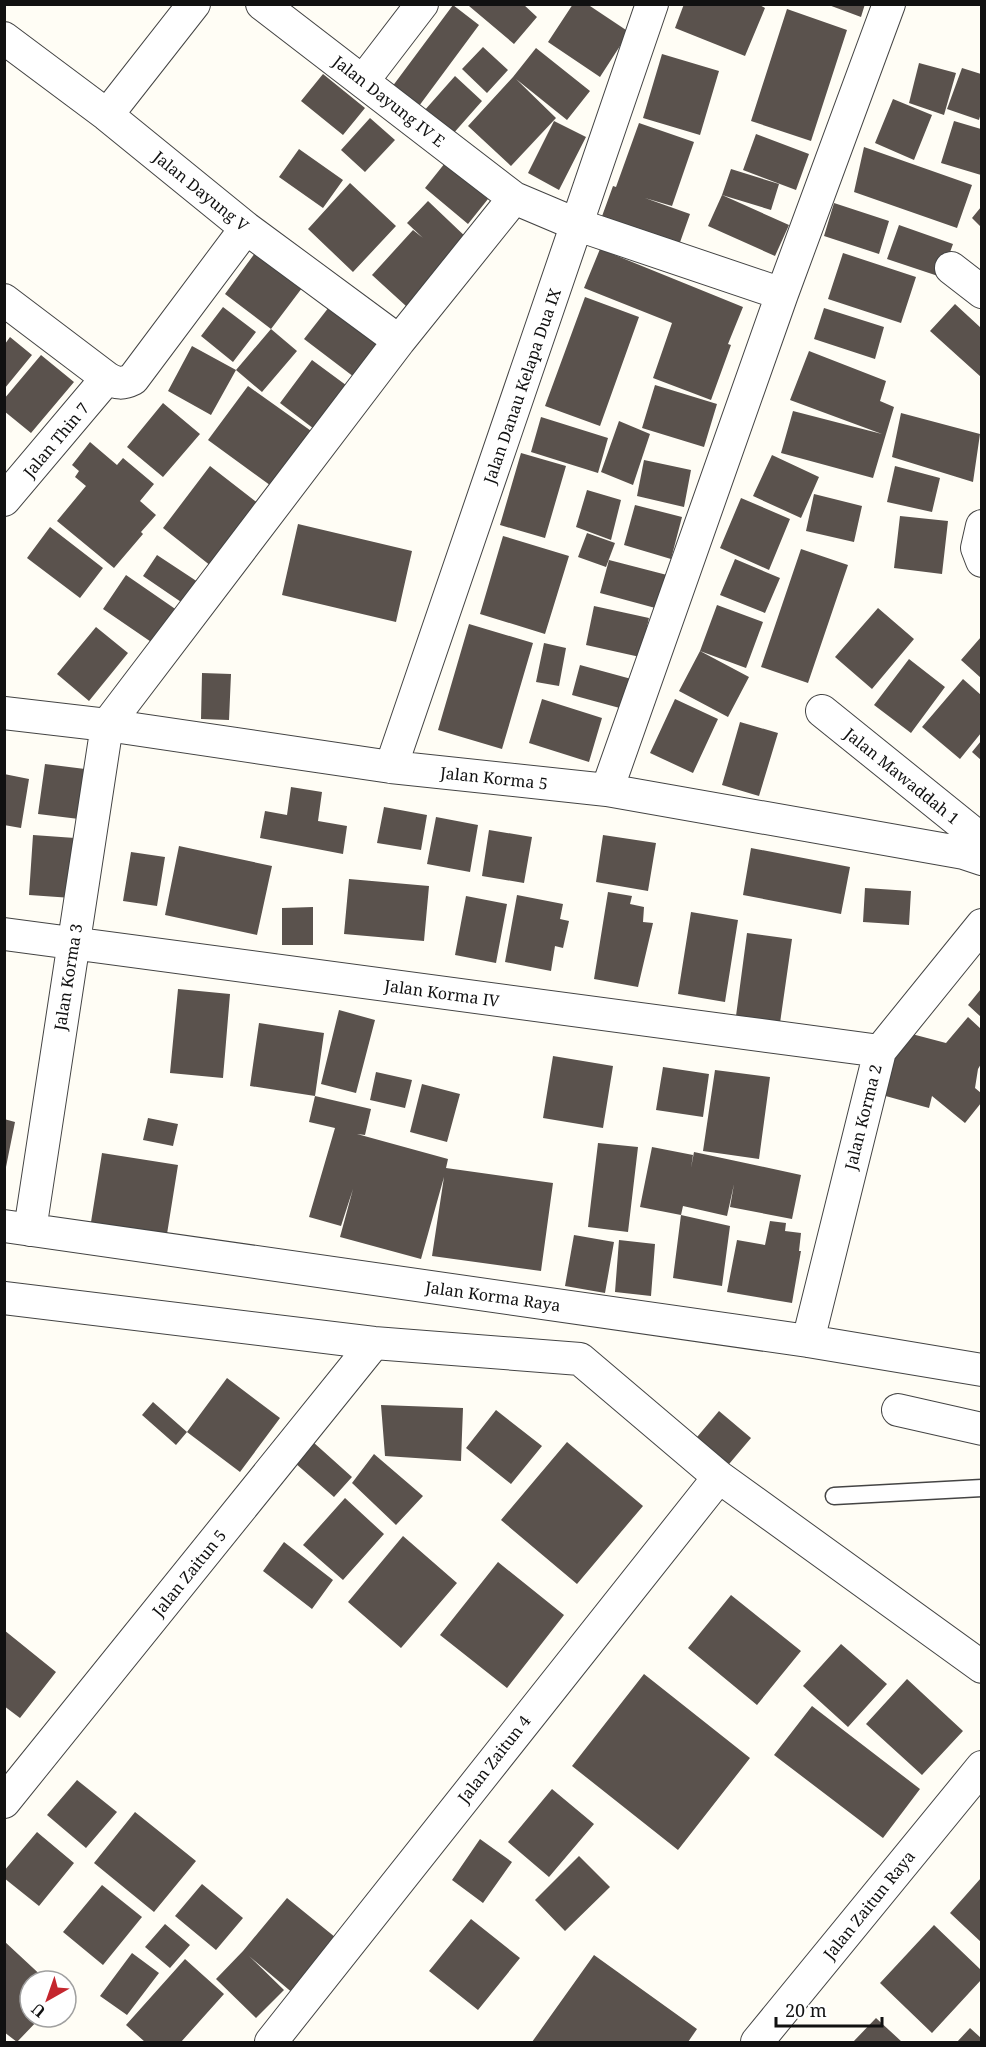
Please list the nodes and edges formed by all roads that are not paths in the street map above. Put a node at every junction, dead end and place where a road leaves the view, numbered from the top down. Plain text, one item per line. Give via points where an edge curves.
1 (194, 4) edge
2 (262, 4) edge
3 (422, 4) edge
4 (652, 4) edge
5 (889, 4) edge
6 (4, 38) edge
7 (363, 81) junction
8 (107, 114) junction
9 (514, 198) junction
10 (578, 225) junction
11 (246, 228) junction
12 (951, 268) dead end
13 (981, 292) edge
14 (782, 294) junction
15 (4, 300) edge
16 (399, 341) junction
17 (106, 378) junction
18 (4, 500) edge
19 (981, 526) edge
20 (980, 559) edge
21 (822, 711) dead end
22 (4, 713) edge
23 (107, 725) junction
24 (391, 767) junction
25 (608, 790) junction
26 (981, 840) edge
27 (981, 859) edge
28 (981, 925) edge
29 (4, 934) edge
30 (73, 943) junction
31 (880, 1051) junction
32 (17, 1228) edge
33 (4, 1298) edge
34 (808, 1341) junction
35 (374, 1343) junction
36 (981, 1370) edge
37 (898, 1410) dead end
38 (981, 1429) edge
39 (719, 1477) junction
40 (981, 1488) edge
41 (834, 1496) dead end
42 (981, 1667) edge
43 (981, 1767) edge
44 (4, 1802) edge
45 (271, 2043) edge
46 (757, 2043) edge

1 - 8 street
2 - 7 street, Jalan Dayung IV E
3 - 7 street
4 - 10 street, Jalan Danau Kelapa Dua IX
5 - 14 street
6 - 8 street, Jalan Dayung V
7 - 9 street, Jalan Dayung IV E
8 - 11 street, Jalan Dayung V
9 - 10 street, Jalan Dayung IV E
9 - 16 street
10 - 14 street, Jalan Dayung IV E
10 - 24 street, Jalan Danau Kelapa Dua IX
11 - 16 street, Jalan Dayung V
11 - 17 street via 133,379 116,383
12 - 13 street
14 - 25 street
15 - 17 street
16 - 23 street
17 - 18 street, Jalan Thin 7
19 - 20 street via 977,548
21 - 26 street, Jalan Mawaddah 1
22 - 23 street, Jalan Korma 5
23 - 24 street, Jalan Korma 5
23 - 30 street, Jalan Korma 3
24 - 25 street, Jalan Korma 5
25 - 27 street, Jalan Korma 5
28 - 31 street, Jalan Korma 2
29 - 30 street, Jalan Korma IV
30 - 31 street, Jalan Korma IV
30 - 32 street, Jalan Korma 3
31 - 34 street, Jalan Korma 2
32 - 34 street, Jalan Korma Raya
33 - 35 street
34 - 36 street, Jalan Korma Raya
35 - 39 street via 580,1359
35 - 44 street, Jalan Zaitun 5
37 - 38 street
39 - 42 street
39 - 45 street, Jalan Zaitun 4
40 - 41 lane
43 - 46 street, Jalan Zaitun Raya

